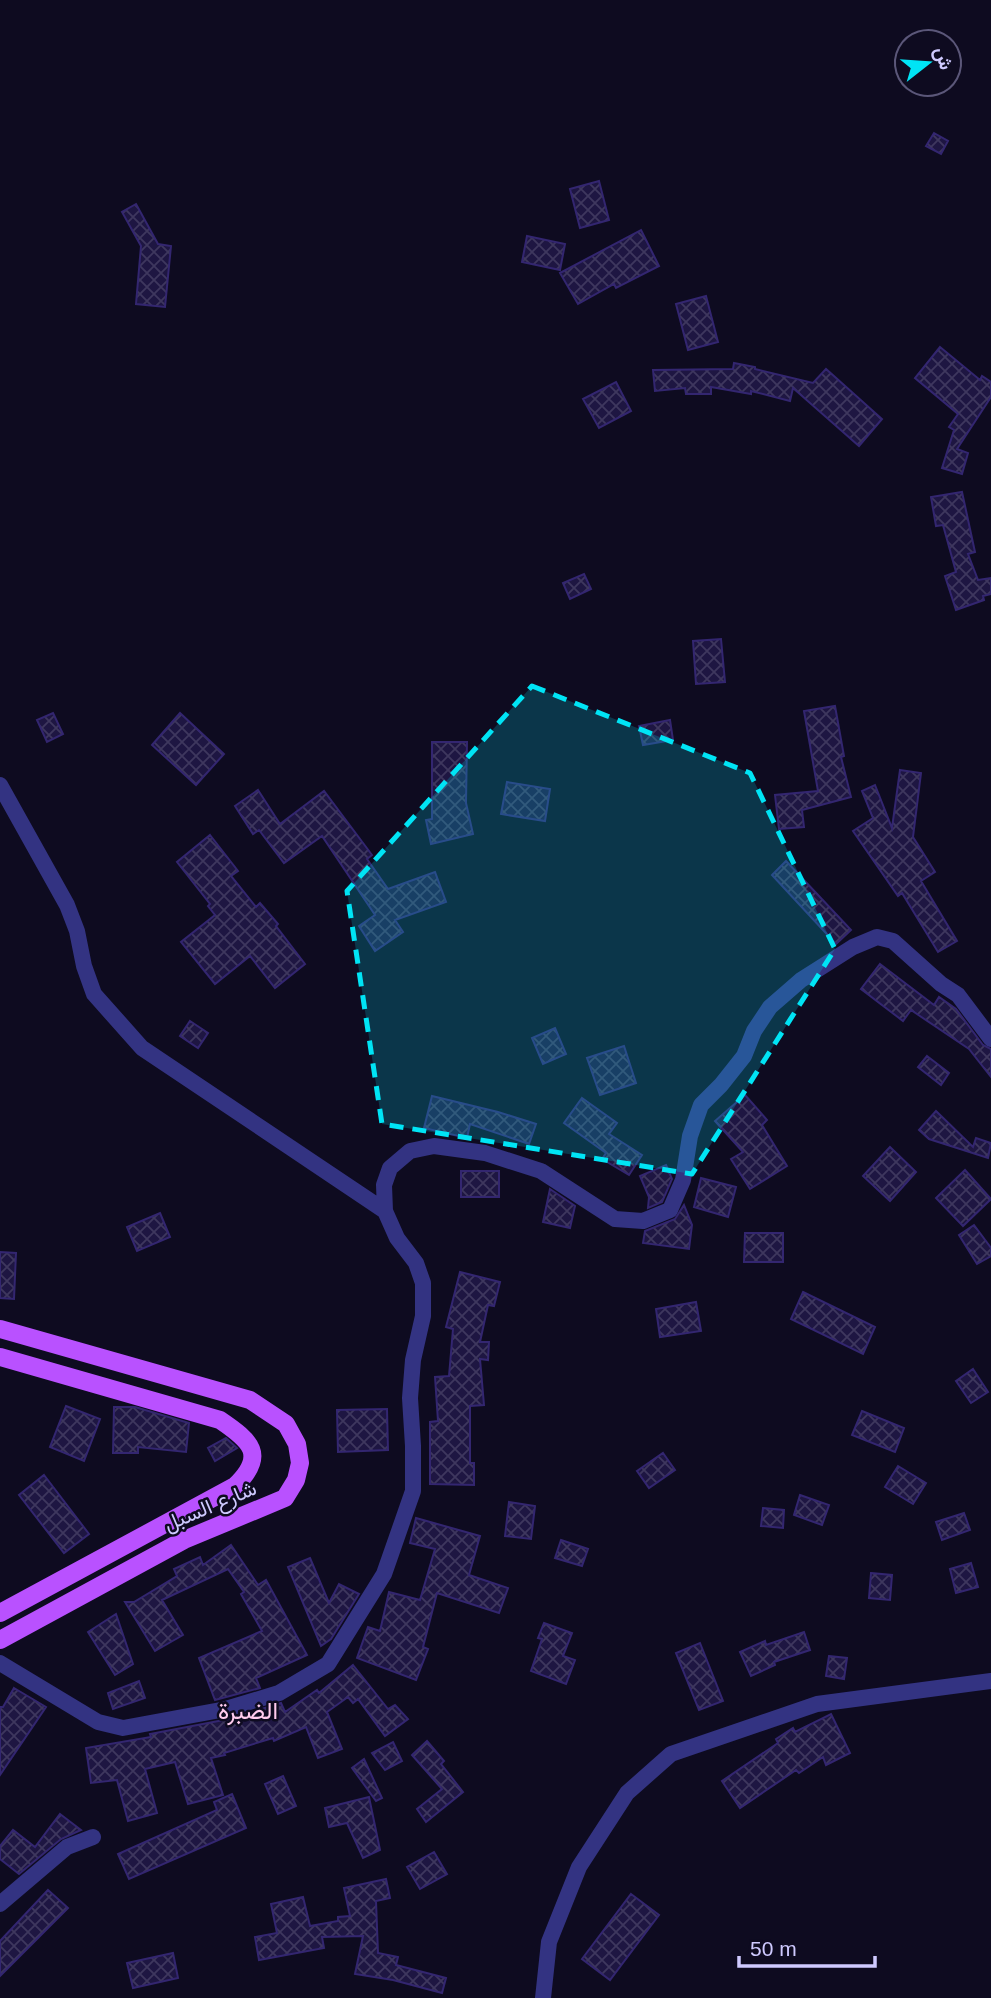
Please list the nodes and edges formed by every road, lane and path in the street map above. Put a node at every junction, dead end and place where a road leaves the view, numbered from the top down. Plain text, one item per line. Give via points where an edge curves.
1 (0, 785) edge
2 (991, 1039) edge
3 (385, 1211) junction
4 (0, 1328) edge
5 (0, 1357) edge
6 (0, 1613) edge
7 (0, 1640) edge
8 (0, 1663) edge
9 (991, 1681) edge
10 (93, 1837) dead end
11 (0, 1904) edge
12 (543, 1998) edge

1 - 3 street via 67,905 94,994 122,1027 142,1048
2 - 3 street via 958,995 893,941 877,937 802,980 770,1007 744,1056 701,1105 690,1136 683,1181 670,1210 643,1221 615,1219 541,1171 485,1153 434,1146 410,1151 390,1168 384,1185
3 - 8 street via 424,1283 410,1398 413,1491 384,1574 328,1664 279,1693 226,1709 123,1728 97,1722
4 - 7 main road, شارع السبل via 250,1400 286,1424 297,1444 300,1463 285,1499 184,1539
5 - 6 main road, شارع السبل via 220,1420 251,1446 254,1458 235,1486
9 - 12 street via 817,1704 671,1754 627,1793 579,1867 549,1942
10 - 11 street via 67,1846

